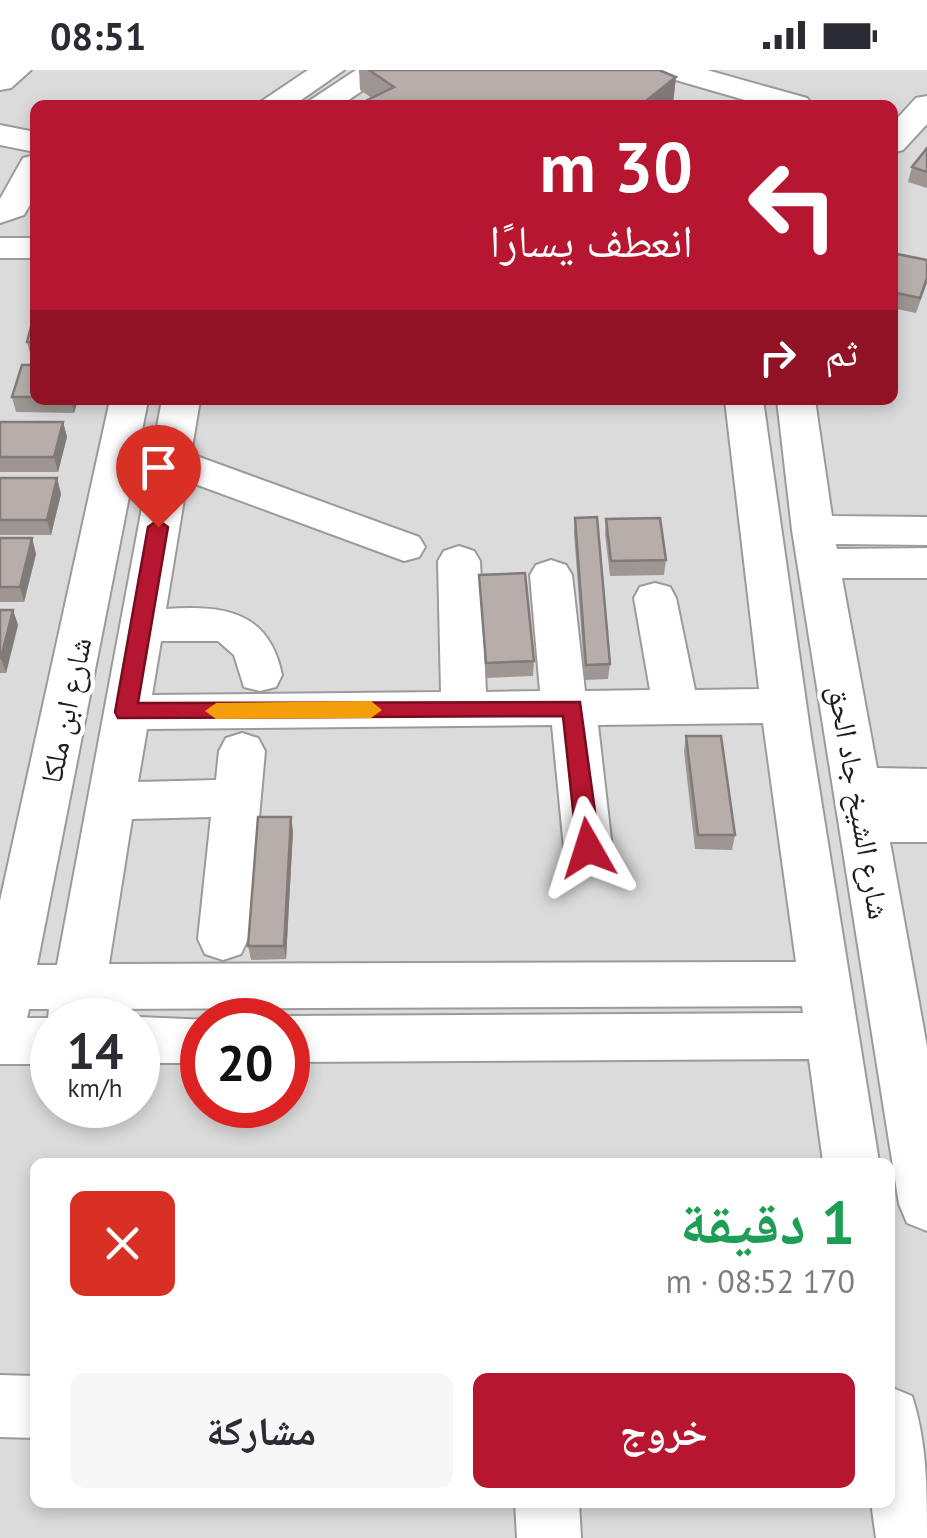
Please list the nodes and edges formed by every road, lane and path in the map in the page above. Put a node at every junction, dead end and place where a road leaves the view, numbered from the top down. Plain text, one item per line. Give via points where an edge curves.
1 (16, 70) edge
2 (329, 70) edge
3 (378, 70) edge
4 (672, 70) edge
5 (636, 76) edge
6 (0, 82) edge
7 (280, 100) edge
8 (328, 100) edge
9 (714, 100) edge
10 (778, 100) edge
11 (927, 106) edge
12 (898, 134) edge
13 (0, 135) edge
14 (30, 141) edge
15 (30, 175) edge
16 (0, 213) edge
17 (0, 248) edge
18 (30, 248) edge
19 (129, 405) edge
20 (183, 405) edge
21 (745, 405) edge
22 (797, 405) edge
23 (170, 460) junction
24 (927, 531) edge
25 (404, 547) dead end
26 (816, 547) junction
27 (459, 561) dead end
28 (927, 563) edge
29 (551, 575) dead end
30 (655, 598) dead end
31 (140, 627) junction
32 (260, 675) dead end
33 (676, 707) junction
34 (568, 708) junction
35 (464, 709) junction
36 (126, 712) junction
37 (786, 722) junction
38 (850, 738) junction
39 (927, 787) edge
40 (110, 800) junction
41 (861, 805) junction
42 (927, 823) edge
43 (588, 848) dead end
44 (223, 938) dead end
45 (823, 984) junction
46 (2, 998) edge
47 (77, 998) edge
48 (30, 1000) edge
49 (160, 1002) edge
50 (831, 1036) junction
51 (0, 1040) edge
52 (310, 1040) edge
53 (30, 1041) edge
54 (850, 1158) edge
55 (927, 1204) edge
56 (0, 1406) edge
57 (30, 1407) edge
58 (895, 1451) edge
59 (548, 1508) edge
60 (549, 1538) edge
61 (908, 1538) edge

1 - 6 street
2 - 7 street
3 - 8 street
4 - 10 street
5 - 9 street
11 - 12 street
13 - 14 street
15 - 16 street via 12,208
17 - 18 street
19 - 46 street, شارع ابن ملكا
20 - 23 street, شارع ابن ملكا
21 - 37 street, شارع الشيخ جاد الحق
22 - 26 street, شارع الشيخ جاد الحق
23 - 25 street
23 - 31 street, شارع ابن ملكا
24 - 26 street
26 - 28 street
26 - 38 street, شارع الشيخ جاد الحق
27 - 35 street
29 - 34 street
30 - 33 street
31 - 32 street via 227,626 248,638
31 - 36 street, شارع ابن ملكا
33 - 34 street
33 - 37 street
34 - 35 street
34 - 43 street
35 - 36 street
36 - 40 street, شارع ابن ملكا
37 - 38 street
37 - 45 street, شارع الشيخ جاد الحق
38 - 41 street, شارع الشيخ جاد الحق
39 - 41 street
40 - 44 street via 239,774
40 - 47 street, شارع ابن ملكا
41 - 42 street
41 - 55 street, شارع الشيخ جاد الحق
45 - 49 street
45 - 50 street, شارع الشيخ جاد الحق
46 - 48 street
50 - 52 street
50 - 54 street, شارع الشيخ جاد الحق
51 - 53 street
56 - 57 street
58 - 61 street
59 - 60 street

